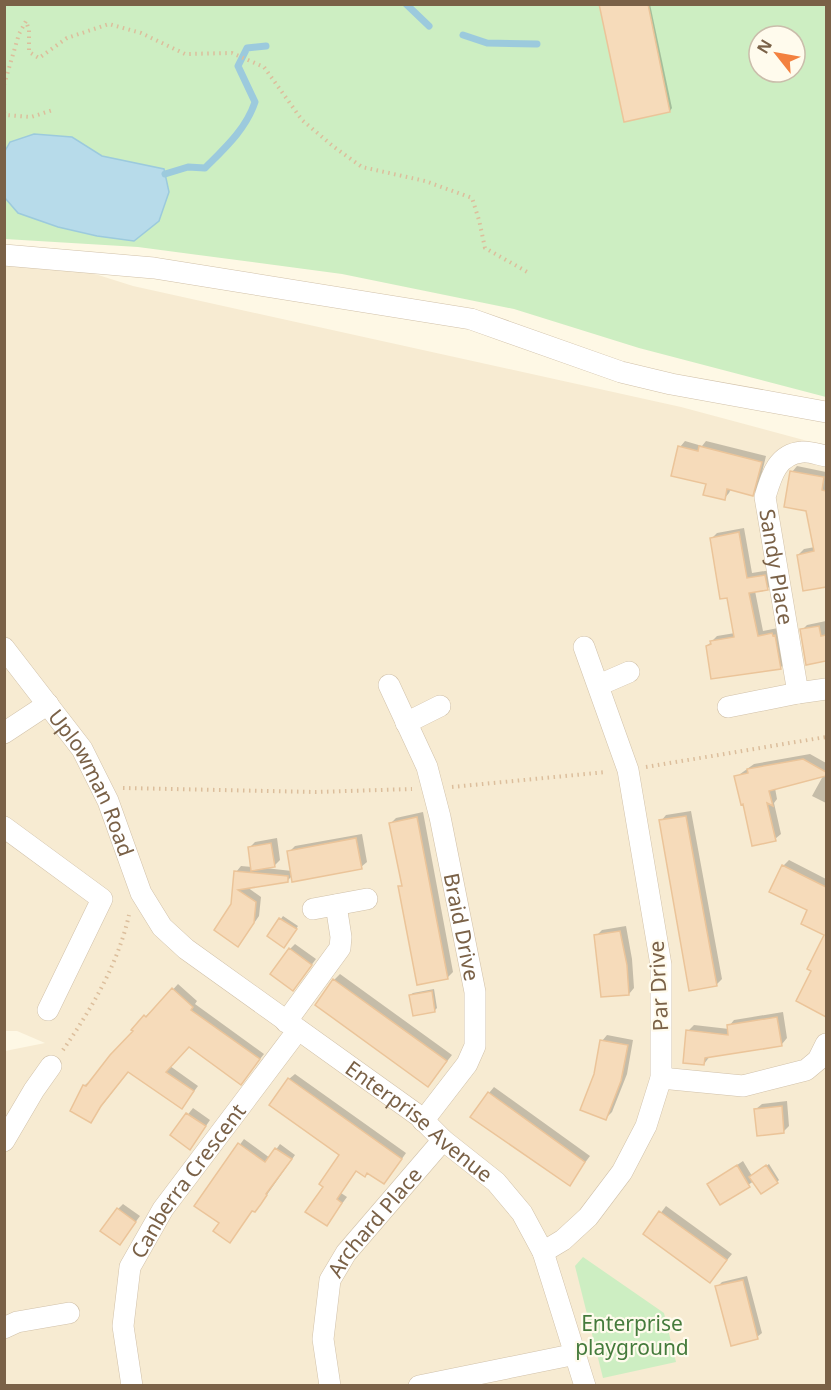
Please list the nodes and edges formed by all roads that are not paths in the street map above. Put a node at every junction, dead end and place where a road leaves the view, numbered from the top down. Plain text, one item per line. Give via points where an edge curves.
1 (4, 255) edge
2 (826, 412) edge
3 (826, 456) edge
4 (584, 647) dead end
5 (4, 648) edge
6 (629, 672) dead end
7 (389, 685) dead end
8 (599, 686) junction
9 (826, 688) edge
10 (798, 693) junction
11 (48, 704) junction
12 (440, 706) dead end
13 (728, 707) dead end
14 (406, 723) junction
15 (4, 733) edge
16 (4, 827) edge
17 (367, 899) dead end
18 (336, 905) junction
19 (313, 909) dead end
20 (162, 927) joint
21 (48, 1010) dead end
22 (292, 1026) junction
23 (826, 1044) edge
24 (51, 1066) road end
25 (661, 1078) junction
26 (423, 1121) junction
27 (443, 1140) junction
28 (4, 1141) edge
29 (543, 1252) junction
30 (69, 1312) dead end
31 (4, 1328) edge
32 (576, 1354) junction
33 (132, 1386) edge
34 (330, 1386) edge
35 (419, 1386) edge
36 (585, 1386) edge

1 - 2 street via 154,268 471,319 621,372
3 - 10 street, Sandy Place via 802,452 784,458 774,468 765,497
4 - 8 street, Par Drive
5 - 11 street, Uplowman Road
6 - 8 street
7 - 14 street, Braid Drive
8 - 25 street, Par Drive via 628,770 661,965
9 - 10 street
10 - 13 street
11 - 15 street
11 - 20 street, Uplowman Road via 82,749 101,787 141,893
12 - 14 street
14 - 26 street, Braid Drive via 433,789 476,992 475,1046 467,1064
16 - 21 street via 102,899
17 - 18 street
18 - 19 street
18 - 22 street, Canberra Crescent via 340,948
20 - 22 street, Enterprise Avenue
22 - 26 street, Enterprise Avenue
22 - 33 street, Canberra Crescent via 163,1209 130,1267 123,1326
23 - 25 street via 818,1060 806,1070 743,1086
24 - 28 street
25 - 29 street, Par Drive via 646,1126 621,1172 588,1217
26 - 27 street, Enterprise Avenue
27 - 29 street, Enterprise Avenue via 495,1182 522,1213
27 - 34 street, Archard Place via 346,1253 330,1280 324,1339
29 - 32 street, Enterprise Avenue
30 - 31 street
32 - 35 street
32 - 36 street, Enterprise Avenue

